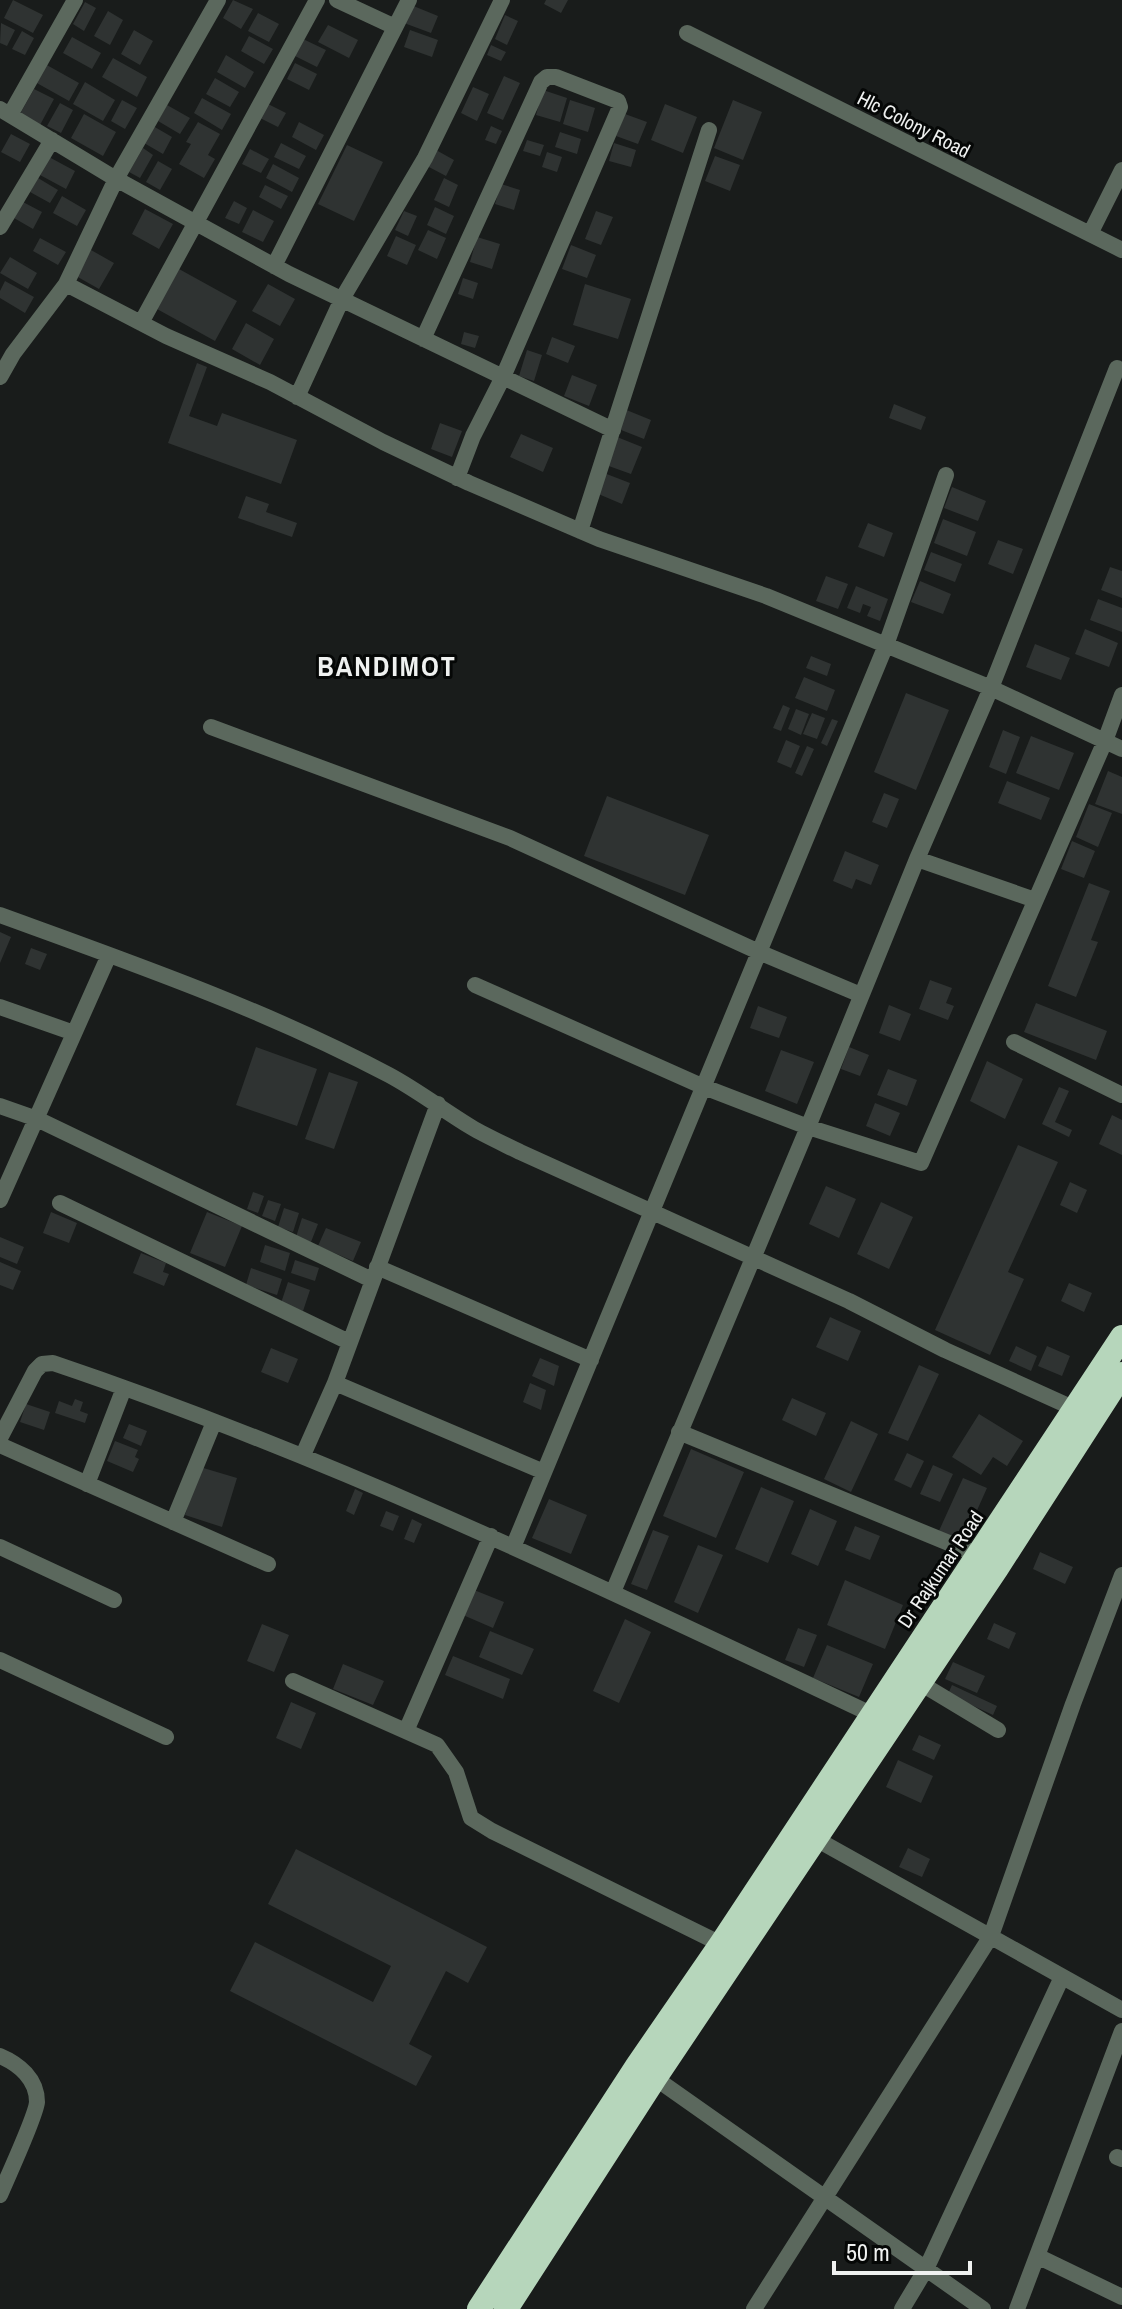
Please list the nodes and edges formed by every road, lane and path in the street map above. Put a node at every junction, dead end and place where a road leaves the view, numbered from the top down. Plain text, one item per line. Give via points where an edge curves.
1 (75, 0) edge
2 (218, 0) edge
3 (317, 0) edge
4 (337, 0) edge
5 (409, 0) edge
6 (502, 0) edge
7 (395, 27) junction
8 (687, 33) dead end
9 (5, 112) edge
10 (709, 130) dead end
11 (52, 140) junction
12 (1122, 170) edge
13 (116, 179) junction
14 (197, 222) junction
15 (0, 227) edge
16 (1090, 234) junction
17 (1122, 250) edge
18 (274, 266) junction
19 (66, 284) junction
20 (342, 299) junction
21 (141, 323) junction
22 (423, 339) junction
23 (7, 351) edge
24 (1117, 368) dead end
25 (0, 377) edge
26 (503, 377) junction
27 (297, 397) junction
28 (613, 430) junction
29 (946, 475) dead end
30 (457, 478) junction
31 (580, 531) junction
32 (886, 645) junction
33 (991, 688) junction
34 (1122, 695) edge
35 (211, 727) dead end
36 (1105, 741) junction
37 (1122, 749) edge
38 (917, 859) junction
39 (1035, 900) junction
40 (0, 915) edge
41 (759, 952) junction
42 (109, 955) junction
43 (475, 985) dead end
44 (861, 995) junction
45 (0, 1007) edge
46 (74, 1033) junction
47 (1014, 1042) dead end
48 (704, 1087) junction
49 (1122, 1095) edge
50 (438, 1104) junction
51 (0, 1106) edge
52 (37, 1119) junction
53 (808, 1127) junction
54 (0, 1200) edge
55 (60, 1203) dead end
56 (652, 1211) junction
57 (752, 1256) junction
58 (375, 1273) junction
59 (1122, 1337) edge
60 (349, 1342) junction
61 (591, 1360) junction
62 (1122, 1374) edge
63 (335, 1383) junction
64 (124, 1388) junction
65 (1085, 1414) junction
66 (214, 1422) junction
67 (679, 1432) junction
68 (0, 1438) edge
69 (0, 1445) edge
70 (303, 1455) junction
71 (544, 1472) junction
72 (87, 1484) junction
73 (173, 1522) junction
74 (491, 1536) junction
75 (514, 1545) junction
76 (0, 1547) edge
77 (978, 1555) junction
78 (268, 1564) dead end
79 (1122, 1575) edge
80 (613, 1592) junction
81 (114, 1600) dead end
82 (0, 1660) edge
83 (293, 1681) dead end
84 (920, 1683) junction
85 (871, 1714) junction
86 (998, 1730) dead end
87 (406, 1731) junction
88 (166, 1737) dead end
89 (807, 1832) junction
90 (991, 1936) junction
91 (721, 1944) junction
92 (1062, 1977) junction
93 (1121, 2006) edge
94 (1122, 2031) edge
95 (0, 2056) edge
96 (655, 2078) junction
97 (0, 2195) edge
98 (824, 2198) junction
99 (1037, 2256) junction
100 (926, 2269) junction
101 (1122, 2297) edge
102 (491, 2305) edge
103 (754, 2309) edge
104 (902, 2309) edge
105 (983, 2309) edge
106 (1017, 2309) edge

1 - 9 street
2 - 13 street
3 - 14 street
4 - 7 street
5 - 7 street
6 - 20 street via 425,158
7 - 18 street
8 - 16 street, Hlc Colony Road
9 - 11 street
10 - 28 street
11 - 13 street
11 - 15 street
12 - 16 street
13 - 14 street
13 - 19 street
14 - 18 street
14 - 21 street
16 - 17 street, Hlc Colony Road
18 - 20 street
19 - 21 street
19 - 23 street
20 - 22 street
20 - 27 street
21 - 27 street
22 - 26 street
22 - 26 street via 541,82 556,77 612,97 620,107
23 - 25 street
24 - 33 street
26 - 28 street
26 - 30 street
27 - 30 street
28 - 31 street
29 - 32 street
30 - 31 street
31 - 32 street via 721,578
32 - 33 street
32 - 41 street
33 - 36 street
33 - 38 street
34 - 36 street
35 - 41 street via 510,838
36 - 37 street
36 - 39 street
38 - 39 street
38 - 44 street
39 - 53 street via 921,1163
40 - 42 street
41 - 44 street
41 - 48 street
42 - 46 street
42 - 50 street via 285,1025
43 - 48 street
44 - 53 street
45 - 46 street
46 - 52 street
47 - 49 street
48 - 53 street
48 - 56 street
50 - 56 street via 520,1152
50 - 58 street
51 - 52 street
52 - 54 street
52 - 58 street
53 - 57 street
55 - 60 street
56 - 57 street
56 - 61 street
57 - 65 street
57 - 67 street
58 - 60 street
58 - 61 street
59 - 65 highway, Dr Rajkumar Road
60 - 63 street
61 - 71 street
62 - 65 highway, Dr Rajkumar Road
63 - 70 street
63 - 71 street
64 - 66 street
64 - 68 street via 53,1363 42,1364
64 - 72 street
65 - 77 highway, Dr Rajkumar Road
65 - 84 highway, Dr Rajkumar Road
66 - 70 street
66 - 73 street
67 - 77 street
67 - 80 street
69 - 72 street
70 - 74 street
71 - 75 street
72 - 73 street
73 - 78 street
74 - 75 street
74 - 87 street
75 - 80 street
76 - 81 street
77 - 85 highway, Dr Rajkumar Road
79 - 90 street
80 - 85 street
82 - 88 street
83 - 87 street
84 - 86 street
84 - 89 highway, Dr Rajkumar Road
85 - 89 highway, Dr Rajkumar Road
87 - 91 street via 437,1745 456,1772 471,1818
89 - 90 street
89 - 91 highway
89 - 96 highway
90 - 92 street
90 - 98 street
91 - 102 highway via 637,2066
92 - 93 street
92 - 100 street
94 - 99 street
95 - 97 street via 15,2062 32,2081 37,2103
96 - 98 street
96 - 102 highway
98 - 100 street
98 - 103 street
99 - 101 street
99 - 106 street
100 - 104 street
100 - 105 street

